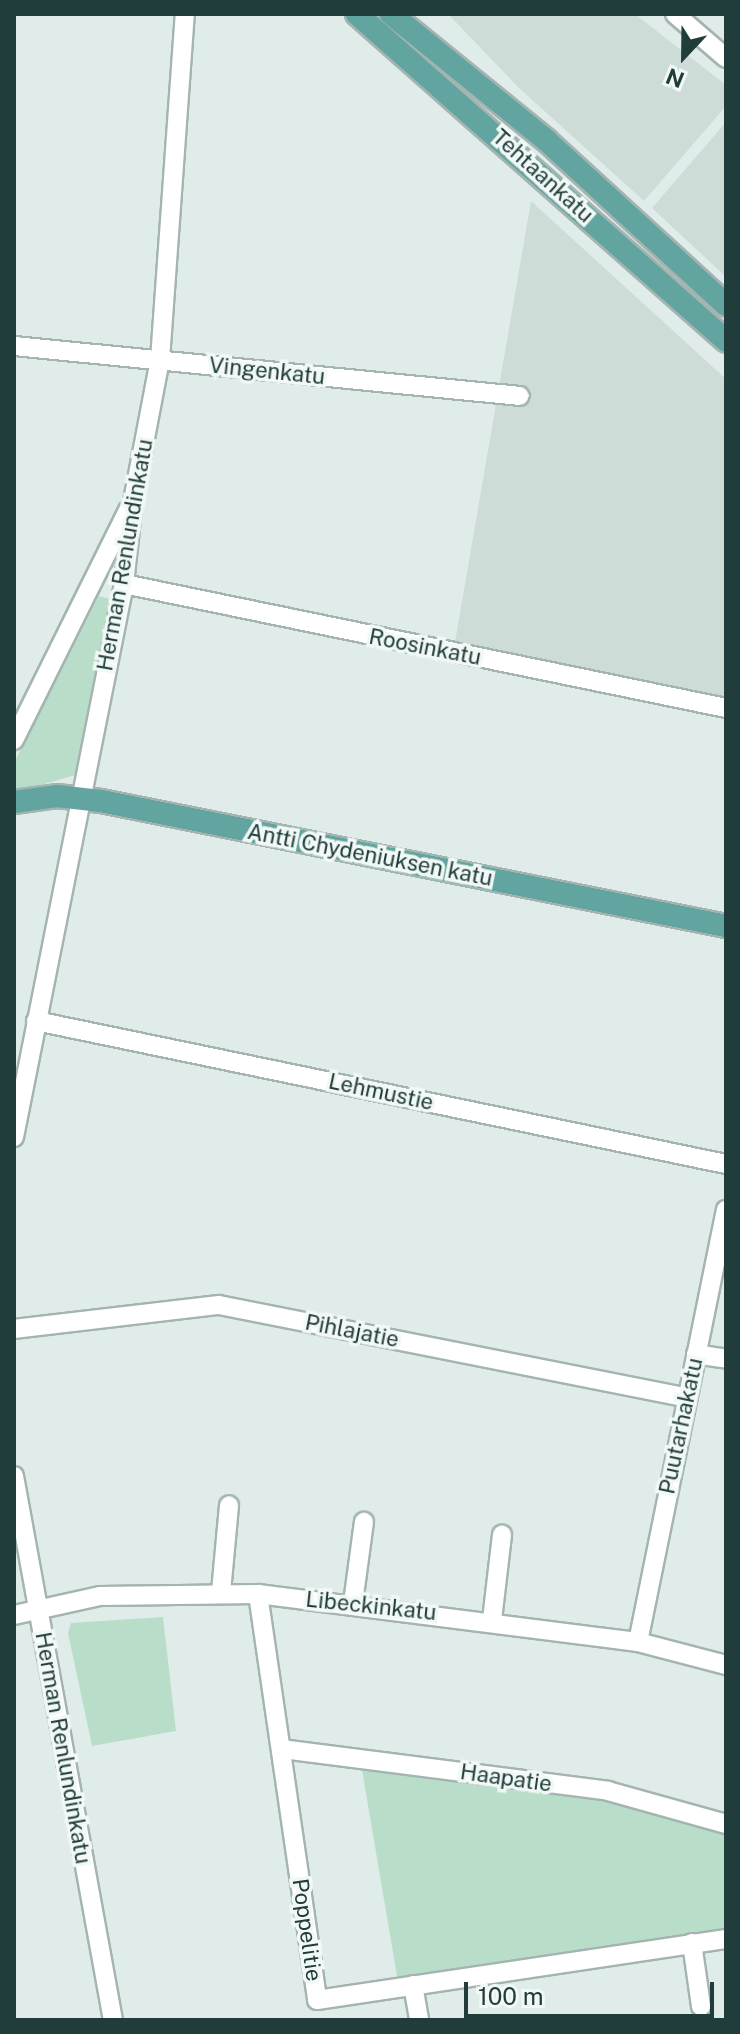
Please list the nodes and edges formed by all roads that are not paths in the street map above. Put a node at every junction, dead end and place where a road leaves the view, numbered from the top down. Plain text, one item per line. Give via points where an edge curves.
1 (185, 14) edge
2 (357, 14) edge
3 (391, 14) edge
4 (675, 14) edge
5 (726, 58) edge
6 (726, 305) edge
7 (726, 341) edge
8 (14, 346) edge
9 (160, 360) junction
10 (520, 396) dead end
11 (133, 501) junction
12 (124, 584) junction
13 (726, 708) edge
14 (14, 740) edge
15 (79, 798) junction
16 (14, 802) edge
17 (726, 926) edge
18 (36, 1021) junction
19 (14, 1137) edge
20 (726, 1164) edge
21 (726, 1210) edge
22 (14, 1329) edge
23 (696, 1354) junction
24 (726, 1359) edge
25 (687, 1398) junction
26 (14, 1476) edge
27 (229, 1505) dead end
28 (364, 1522) dead end
29 (502, 1535) dead end
30 (221, 1592) junction
31 (258, 1594) junction
32 (353, 1603) junction
33 (39, 1610) junction
34 (14, 1615) edge
35 (492, 1620) junction
36 (638, 1642) junction
37 (726, 1665) edge
38 (282, 1749) junction
39 (726, 1824) edge
40 (726, 1939) edge
41 (692, 1943) junction
42 (413, 1985) junction
43 (701, 2006) dead end
44 (113, 2020) edge
45 (419, 2020) edge

1 - 9 street, Herman Renlundinkatu
2 - 7 main road, Tehtaankatu
3 - 6 main road, Tehtaankatu via 546,140
4 - 5 street
8 - 9 street, Vingenkatu
9 - 10 street, Vingenkatu
9 - 11 street, Herman Renlundinkatu
11 - 12 street, Herman Renlundinkatu
11 - 14 street
12 - 13 street, Roosinkatu
12 - 15 street, Herman Renlundinkatu
15 - 16 main road, Antti Chydeniuksen katu
15 - 17 main road, Antti Chydeniuksen katu
15 - 18 street, Herman Renlundinkatu
18 - 19 street, Herman Renlundinkatu
18 - 20 street, Lehmustie
21 - 23 street, Puutarhakatu
22 - 25 street, Pihlajatie via 219,1305
23 - 24 street
23 - 25 street, Puutarhakatu
25 - 36 street, Puutarhakatu
26 - 33 street, Herman Renlundinkatu
27 - 30 street
28 - 32 street
29 - 35 street
30 - 31 street, Libeckinkatu
30 - 33 street, Libeckinkatu via 100,1596
31 - 32 street, Libeckinkatu
31 - 38 street, Poppelitie
32 - 35 street, Libeckinkatu
33 - 34 street, Libeckinkatu
33 - 44 street, Herman Renlundinkatu
35 - 36 street, Libeckinkatu
36 - 37 street, Libeckinkatu
38 - 39 street, Haapatie via 608,1791
38 - 42 street, Poppelitie via 317,2000
40 - 41 street, Poppelitie
41 - 42 street, Poppelitie
41 - 43 street
42 - 45 street

